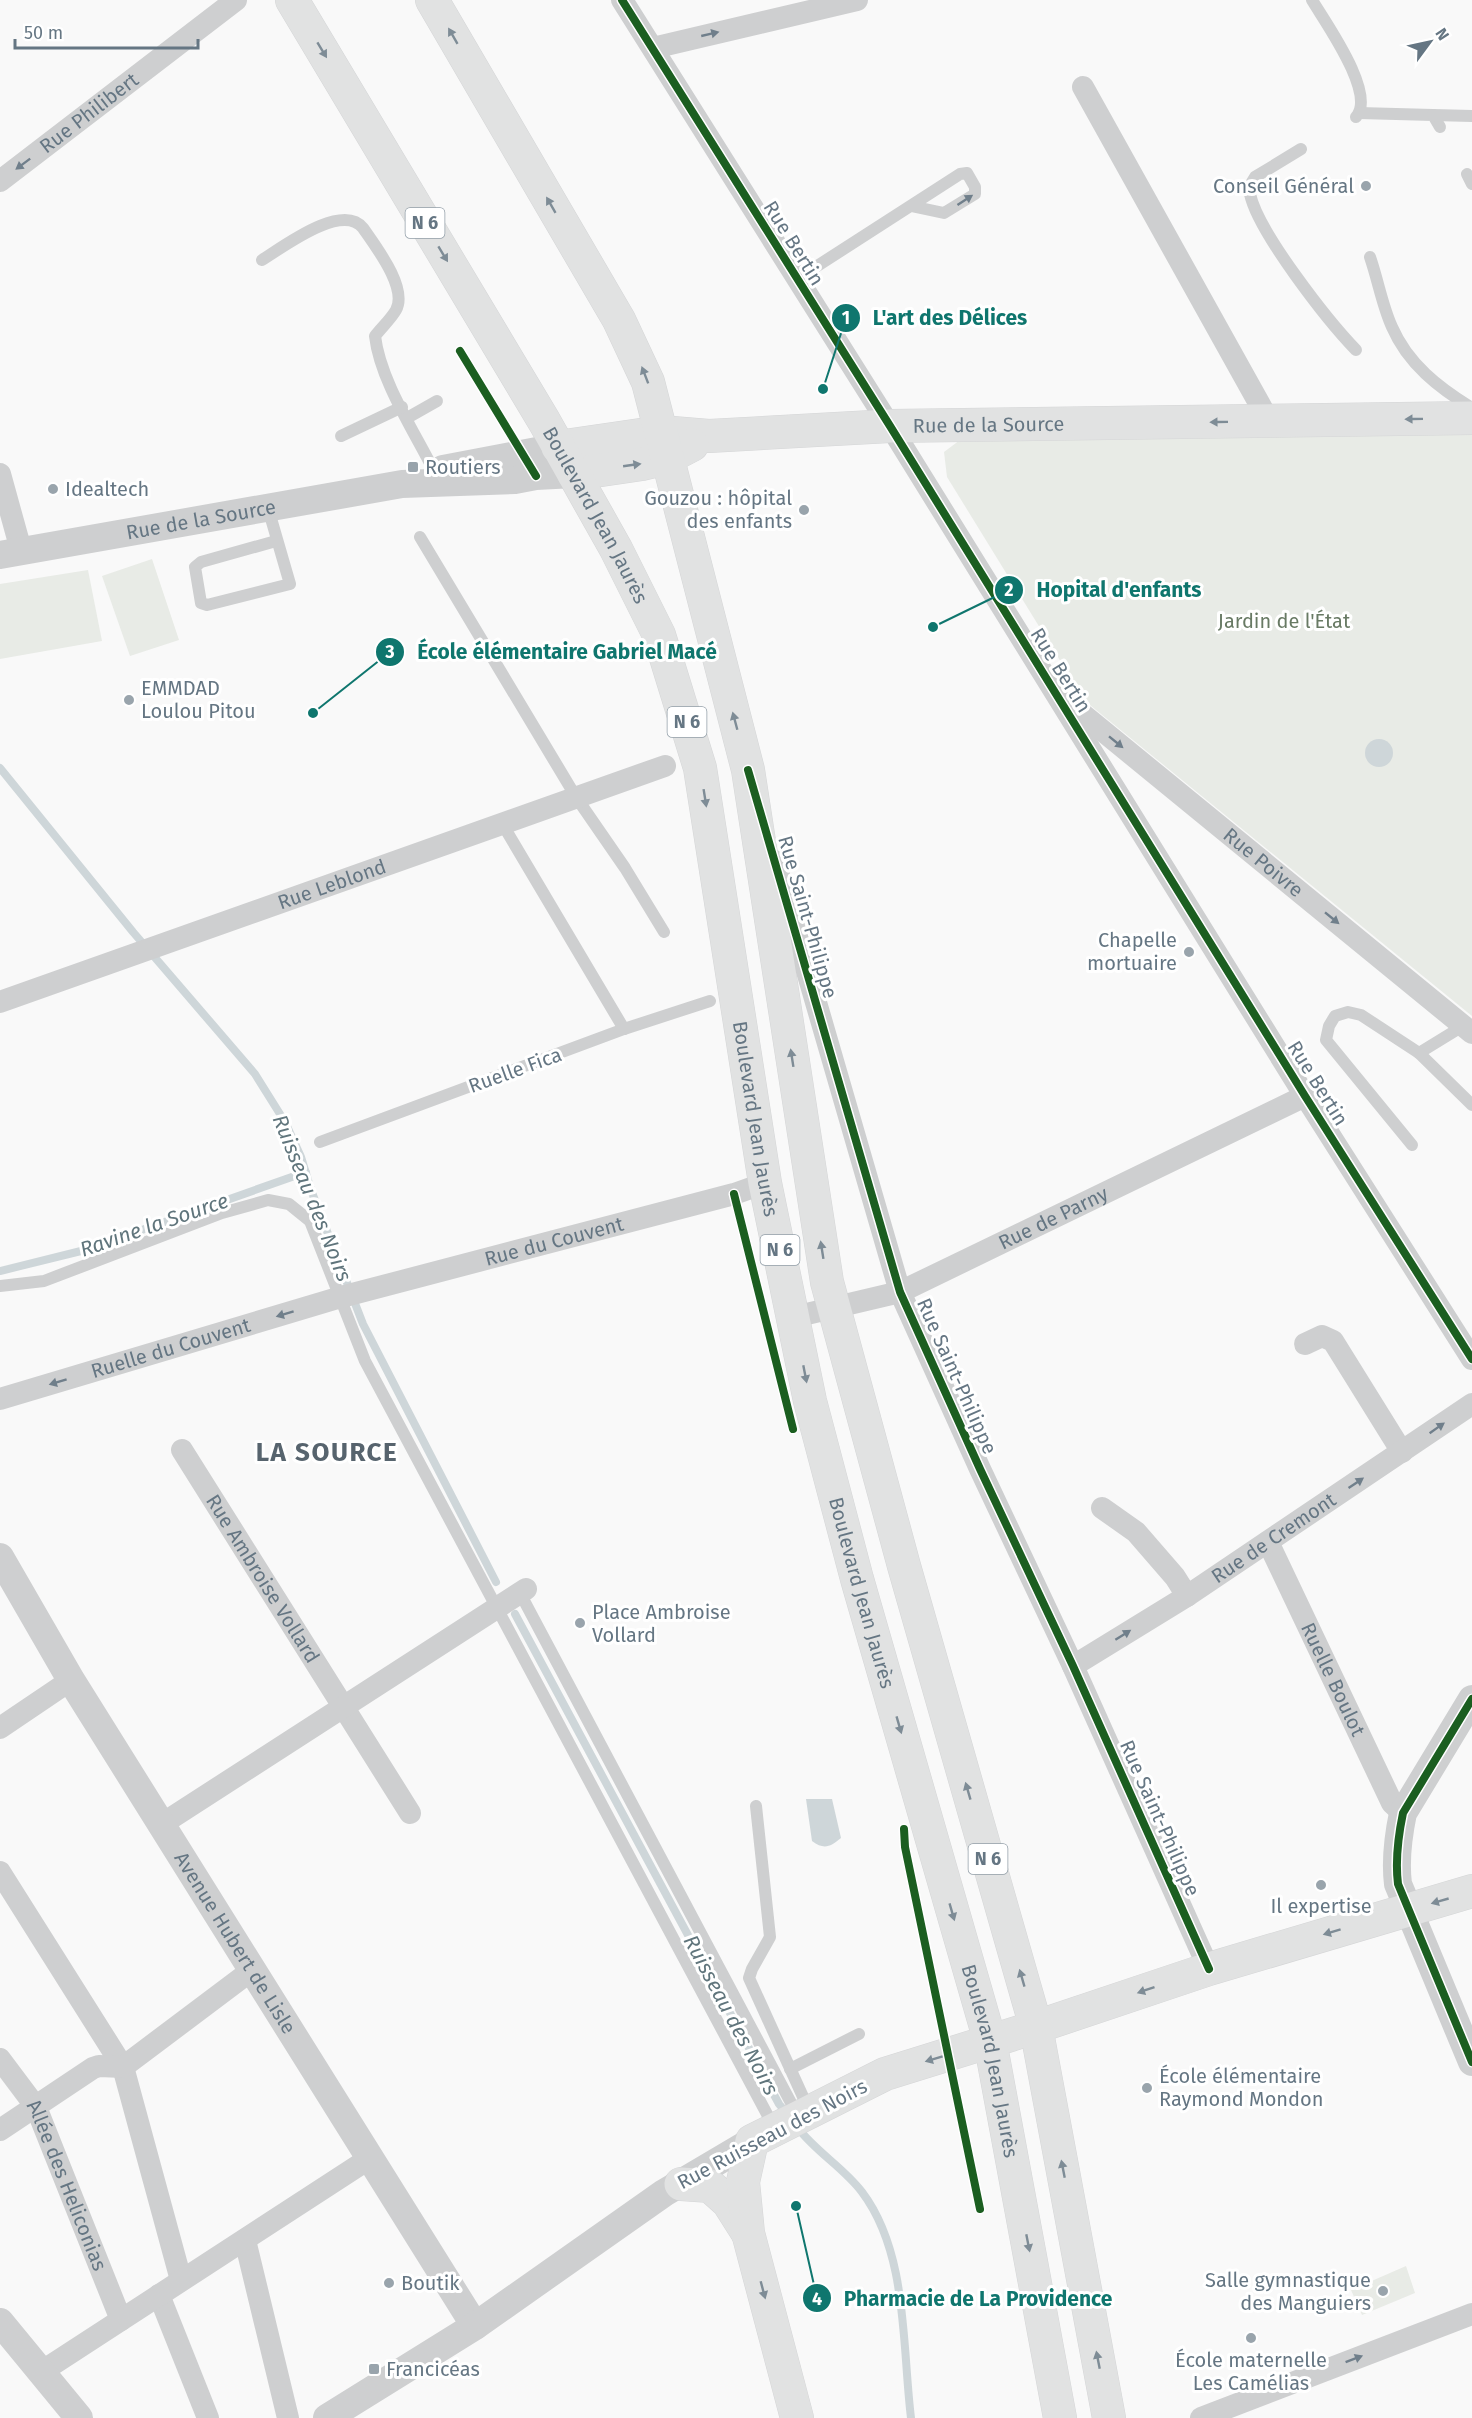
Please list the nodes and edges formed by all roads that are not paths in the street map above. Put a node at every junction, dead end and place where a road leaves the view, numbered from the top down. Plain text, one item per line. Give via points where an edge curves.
1 (236, 0) edge
2 (292, 0) edge
3 (432, 0) edge
4 (622, 0) edge
5 (857, 0) edge
6 (1312, 0) edge
7 (653, 48) junction
8 (1083, 87) dead end
9 (1433, 114) junction
10 (1472, 116) edge
11 (1440, 127) dead end
12 (1301, 149) dead end
13 (0, 182) edge
14 (911, 206) junction
15 (1370, 257) dead end
16 (262, 260) dead end
17 (797, 279) junction
18 (1356, 351) dead end
19 (437, 401) dead end
20 (1472, 408) edge
21 (405, 412) junction
22 (1472, 418) edge
23 (1269, 421) junction
24 (890, 426) junction
25 (341, 436) dead end
26 (664, 445) junction
27 (566, 460) junction
28 (434, 471) junction
29 (0, 474) edge
30 (402, 484) junction
31 (267, 508) junction
32 (420, 537) dead end
33 (276, 541) junction
34 (10, 553) edge
35 (1054, 691) junction
36 (664, 766) dead end
37 (748, 770) junction
38 (576, 797) junction
39 (503, 825) junction
40 (664, 932) dead end
41 (710, 1001) dead end
42 (0, 1002) edge
43 (624, 1029) junction
44 (1468, 1030) edge
45 (1419, 1053) junction
46 (1305, 1096) junction
47 (1472, 1106) edge
48 (320, 1142) dead end
49 (1412, 1145) dead end
50 (765, 1183) junction
51 (0, 1286) edge
52 (900, 1292) junction
53 (351, 1295) junction
54 (833, 1308) junction
55 (794, 1317) junction
56 (1305, 1344) dead end
57 (1472, 1359) edge
58 (0, 1400) edge
59 (1472, 1404) edge
60 (182, 1450) dead end
61 (1402, 1452) junction
62 (1102, 1508) dead end
63 (1268, 1542) junction
64 (0, 1557) edge
65 (523, 1591) joint
66 (1187, 1596) junction
67 (496, 1608) junction
68 (1073, 1666) junction
69 (71, 1680) junction
70 (1472, 1699) edge
71 (342, 1708) junction
72 (0, 1728) edge
73 (756, 1806) dead end
74 (410, 1813) dead end
75 (1403, 1813) junction
76 (162, 1824) junction
77 (0, 1872) edge
78 (1472, 1891) edge
79 (1408, 1910) junction
80 (1209, 1969) junction
81 (252, 1970) junction
82 (1036, 2027) junction
83 (859, 2034) dead end
84 (990, 2042) junction
85 (0, 2059) edge
86 (1472, 2062) edge
87 (123, 2067) junction
88 (790, 2069) junction
89 (36, 2107) junction
90 (788, 2122) junction
91 (0, 2130) edge
92 (370, 2158) junction
93 (681, 2184) junction
94 (748, 2233) junction
95 (245, 2240) junction
96 (180, 2280) junction
97 (159, 2295) junction
98 (1472, 2314) edge
99 (121, 2320) junction
100 (0, 2322) edge
101 (475, 2326) junction
102 (40, 2372) junction
103 (79, 2418) edge
104 (208, 2418) edge
105 (288, 2418) edge
106 (327, 2418) edge
107 (797, 2418) edge
108 (1060, 2418) edge
109 (1109, 2418) edge
110 (1201, 2418) edge

1 -> 13 street, Rue Philibert
2 -> 27 main road, Boulevard Jean Jaurès / N 6
26 -> 3 main road, N 6 via 648,382 619,320
4 - 7 street, Rue Bertin
7 -> 5 street
6 - 9 lane via 1352,70 1360,90 1362,106 1358,115
7 - 17 street, Rue Bertin
8 - 23 street
9 - 10 lane
9 - 11 lane
12 - 18 lane via 1261,171 1250,184 1250,193 1291,267
14 -> 14 lane via 944,213 976,191 964,173
14 - 17 lane
15 - 20 lane via 1393,329 1406,352 1423,373
16 - 21 lane via 321,226 338,221 359,223 397,285 400,297 396,310 375,336 386,377
17 - 24 street, Rue Bertin
19 - 21 lane
21 - 25 lane
21 - 28 lane
22 -> 23 main road, Rue de la Source
23 -> 24 main road, Rue de la Source
24 - 26 main road, Rue de la Source via 709,436
24 - 35 street, Rue Bertin
26 - 27 main road, Rue de la Source via 642,464
37 -> 26 main road, N 6
27 - 28 street, Rue de la Source
27 - 30 street, Rue de la Source via 536,476 515,480
27 -> 50 main road, Boulevard Jean Jaurès / N 6 via 659,635 697,758
28 - 30 street, Rue de la Source
29 - 34 street
30 - 31 street, Rue de la Source
31 - 33 lane
31 - 34 street, Rue de la Source
32 - 38 lane
33 - 33 lane via 290,584 207,605 201,603 195,567 201,562
35 -> 44 street, Rue Poivre
35 - 46 street, Rue Bertin
36 - 38 street, Rue Leblond
37 - 52 street, Rue Saint-Philippe
54 -> 37 main road, N 6
38 - 39 street, Rue Leblond
38 - 40 lane
39 - 42 street, Rue Leblond
39 - 43 lane
41 - 43 lane, Ruelle Fica
43 - 48 lane, Ruelle Fica
44 - 45 lane
45 - 47 lane
45 - 49 lane via 1361,1015 1348,1012 1335,1016 1329,1026 1326,1040
46 - 52 street, Rue de Parny
46 - 57 street, Rue Bertin
50 - 53 street, Rue du Couvent
50 - 55 main road, Boulevard Jean Jaurès / N 6
51 - 53 lane via 44,1281 222,1213 268,1200 289,1204 310,1221
52 - 54 street, Rue de Parny
52 - 68 street, Rue Saint-Philippe
53 -> 58 street, Ruelle du Couvent
53 - 67 lane via 365,1361
54 - 55 street, Rue de Parny
82 -> 54 main road, N 6
55 -> 84 main road, Boulevard Jean Jaurès / N 6 via 810,1401 851,1557
56 - 61 street via 1322,1336 1333,1341
61 -> 59 street, Rue de Cremont
60 - 71 street, Rue Ambroise Vollard
63 -> 61 street, Rue de Cremont
62 - 66 street via 1136,1532
63 - 66 street, Rue de Cremont
63 - 75 street, Ruelle Boulot via 1392,1803
64 - 69 street, Avenue Hubert de Lisle
65 - 67 street
65 - 90 lane
68 -> 66 street, Rue de Cremont
67 - 71 street
67 - 90 lane
68 - 80 street, Rue Saint-Philippe
69 - 72 street
69 - 76 street, Avenue Hubert de Lisle
70 - 75 street
71 - 74 street, Rue Ambroise Vollard
71 - 76 street
73 - 88 lane via 770,1937 749,1978
75 - 79 street via 1396,1868
76 - 81 street, Avenue Hubert de Lisle
77 - 87 street
78 -> 79 main road, Rue Ruisseau des Noirs
79 -> 80 main road, Rue Ruisseau des Noirs
79 - 86 street
80 -> 82 main road, Rue Ruisseau des Noirs
81 - 87 street
81 - 92 street, Avenue Hubert de Lisle
82 - 84 main road, Rue Ruisseau des Noirs
109 -> 82 main road, N 6
83 - 88 lane
84 -> 90 main road, Rue Ruisseau des Noirs via 885,2074
84 -> 108 main road, Boulevard Jean Jaurès / N 6
85 - 89 street, Allée des Heliconias
87 - 89 street via 93,2068
87 - 96 street
88 - 90 lane
89 - 91 street
89 - 99 street, Allée des Heliconias
90 - 93 street, Rue Ruisseau des Noirs
90 - 94 main road via 743,2182
92 - 95 street
92 - 101 street, Avenue Hubert de Lisle
93 - 94 main road via 710,2186 728,2202
93 - 101 street, Rue Ruisseau des Noirs
94 -> 107 main road
95 - 96 street
95 - 105 street
96 - 97 street
97 - 99 street
97 - 104 street
110 -> 98 street
99 - 102 street
100 - 102 street
101 - 106 street, Rue Ruisseau des Noirs
102 - 103 street

